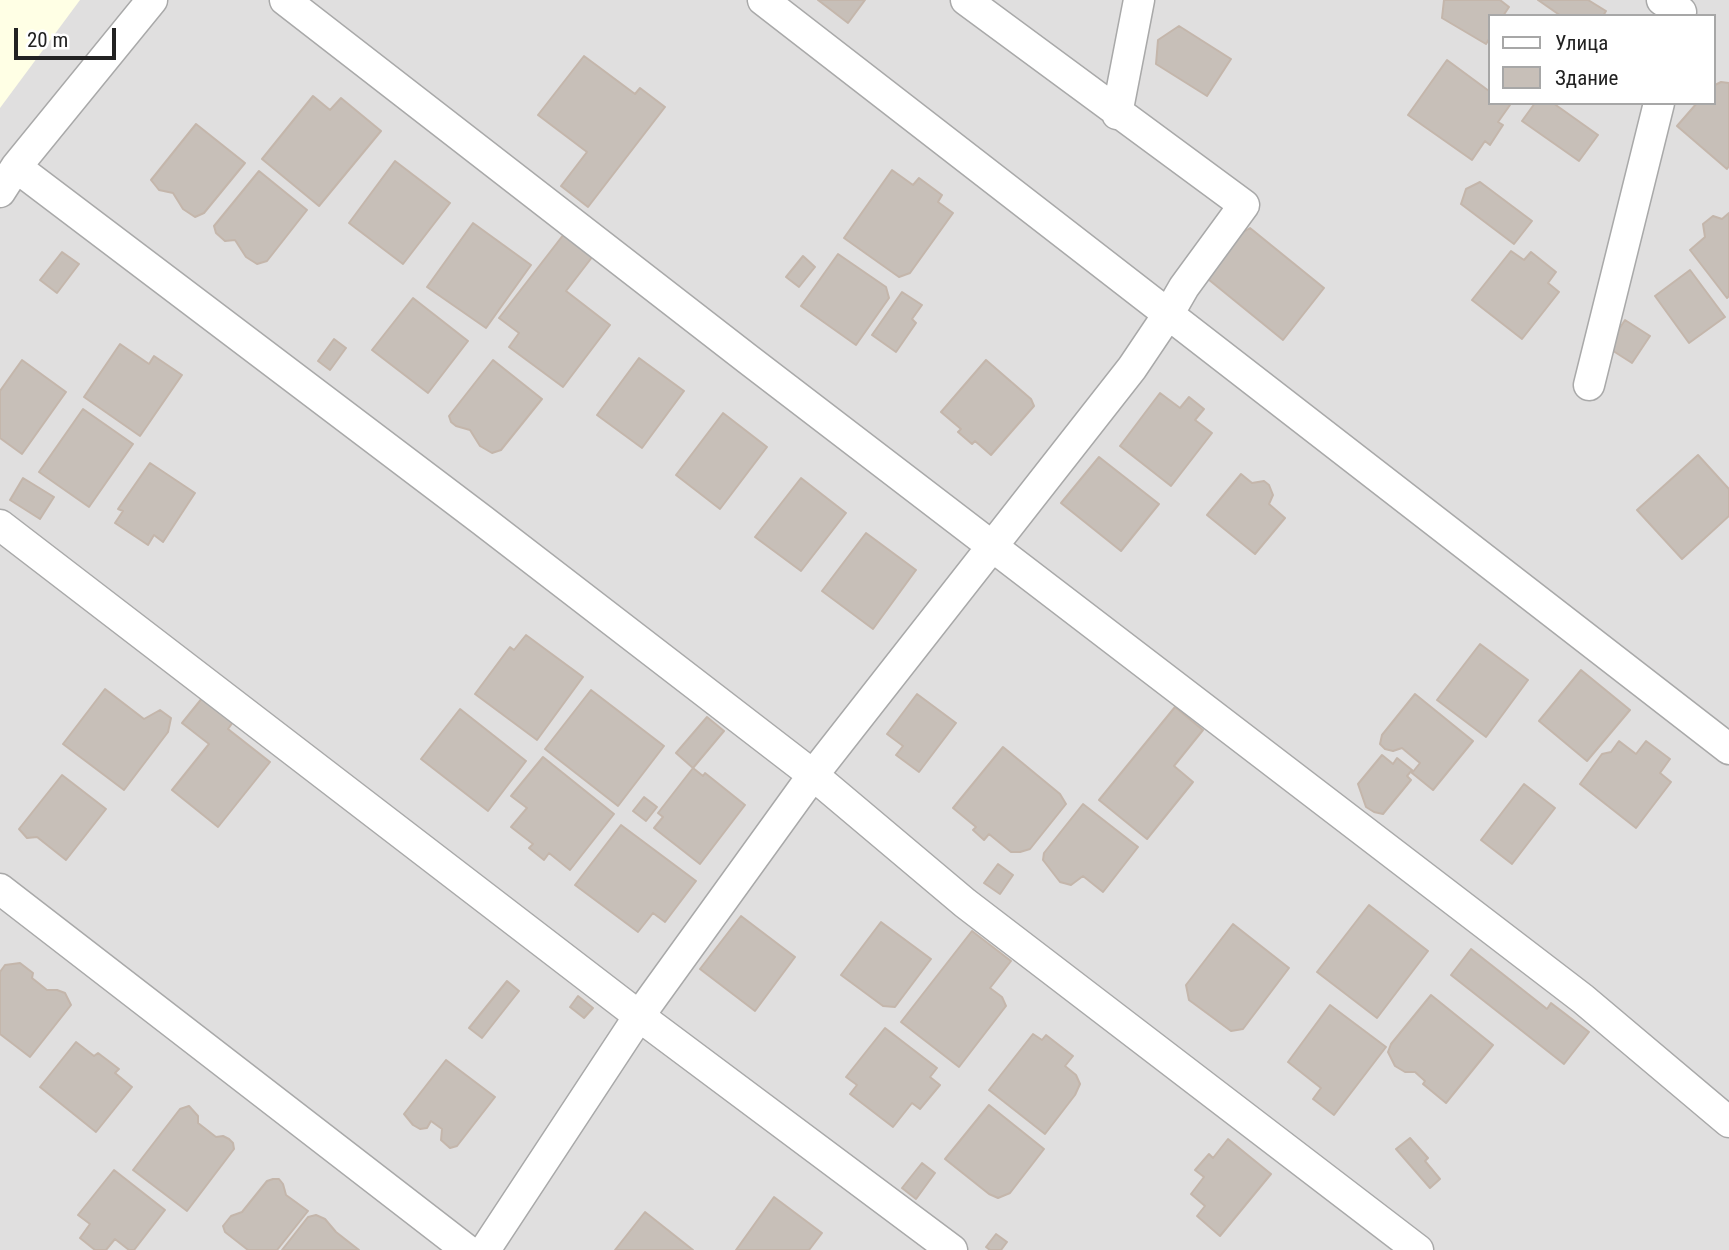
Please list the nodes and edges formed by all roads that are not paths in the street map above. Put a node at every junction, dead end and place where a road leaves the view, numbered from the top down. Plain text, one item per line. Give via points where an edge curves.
1 (152, 0) edge
2 (285, 0) edge
3 (763, 0) edge
4 (966, 0) edge
5 (1139, 0) edge
6 (1659, 105) edge
7 (1117, 114) junction
8 (16, 167) junction
9 (0, 192) edge
10 (1169, 313) junction
11 (1589, 385) dead end
12 (0, 525) edge
13 (993, 547) junction
14 (1729, 749) edge
15 (813, 775) junction
16 (0, 889) edge
17 (639, 1017) junction
18 (1729, 1122) edge
19 (467, 1250) edge
20 (485, 1250) edge
21 (953, 1250) edge
22 (1418, 1250) edge

1 - 8 street
2 - 13 street
3 - 10 street
4 - 7 street
5 - 7 street
6 - 11 street
7 - 10 street via 1244,205
8 - 9 street
8 - 15 street
10 - 13 street
10 - 14 street
12 - 17 street
13 - 15 street
13 - 18 street via 1583,999
15 - 17 street
15 - 22 street via 965,903
16 - 19 street
17 - 20 street
17 - 21 street

